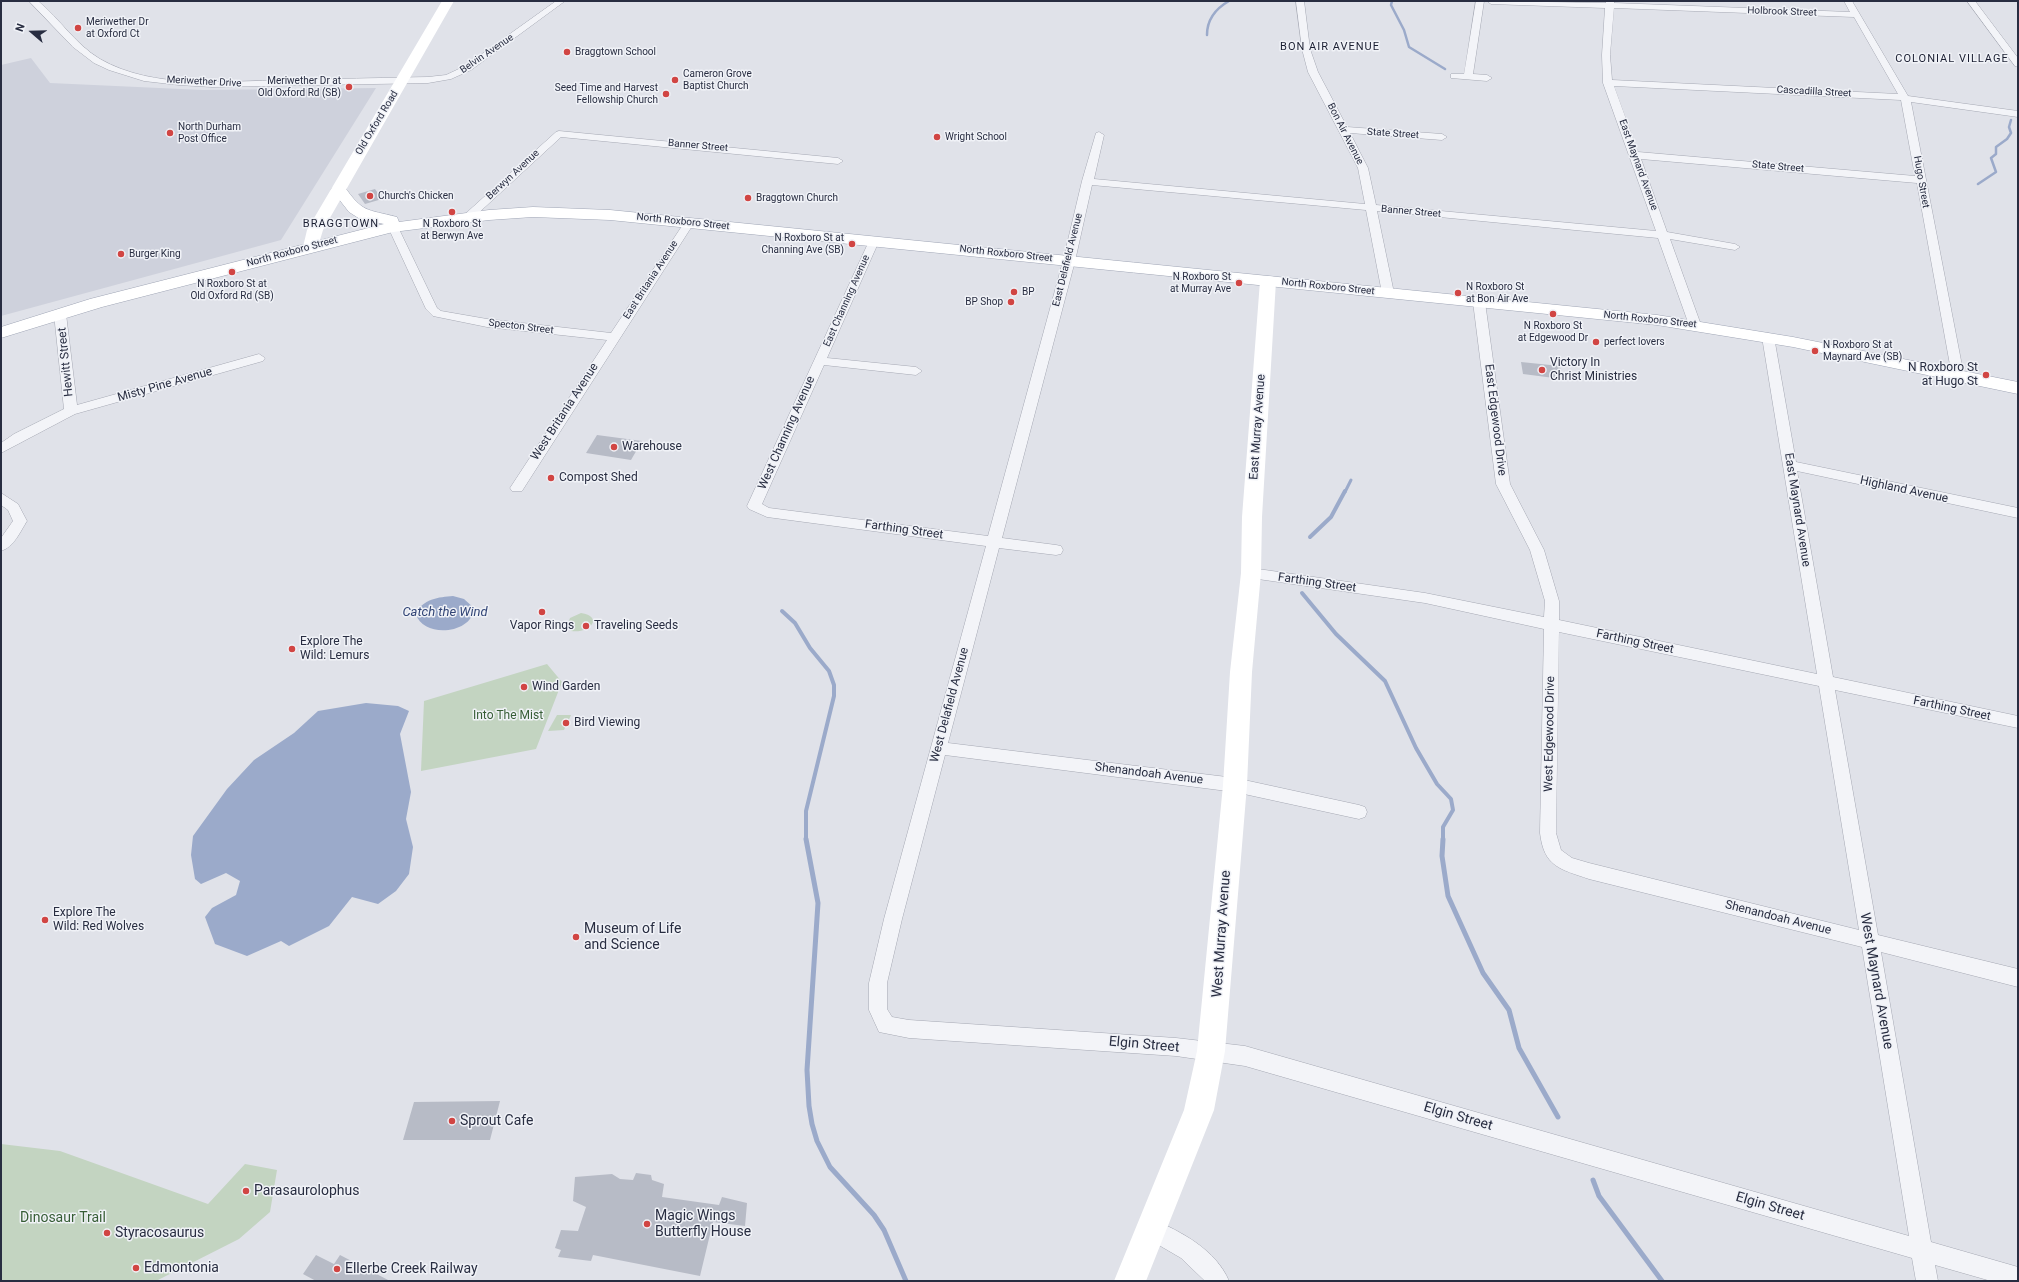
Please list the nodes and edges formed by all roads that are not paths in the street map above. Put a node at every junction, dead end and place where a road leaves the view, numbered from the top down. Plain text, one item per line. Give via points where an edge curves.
1 (33, 1) edge
2 (448, 1) edge
3 (561, 1) edge
4 (1300, 1) edge
5 (1480, 1) edge
6 (1491, 1) edge
7 (1848, 1) edge
8 (1971, 1) edge
9 (1610, 4) edge
10 (1856, 15) junction
11 (2018, 64) edge
12 (1454, 76) dead end
13 (1468, 77) junction
14 (1487, 78) dead end
15 (403, 81) junction
16 (1608, 83) junction
17 (1904, 97) junction
18 (2018, 114) edge
19 (1344, 130) junction
20 (559, 134) joint
21 (1099, 135) dead end
22 (1442, 137) dead end
23 (1634, 154) junction
24 (838, 160) dead end
25 (1921, 180) junction
26 (1087, 181) junction
27 (339, 188) junction
28 (1371, 208) junction
29 (468, 217) junction
30 (689, 223) junction
31 (393, 227) junction
32 (1664, 235) junction
33 (874, 241) junction
34 (311, 246) junction
35 (1735, 246) dead end
36 (1069, 261) junction
37 (1268, 281) junction
38 (1388, 293) junction
39 (1479, 302) junction
40 (60, 314) junction
41 (1695, 325) junction
42 (1, 333) edge
43 (614, 337) junction
44 (1768, 337) junction
45 (260, 358) dead end
46 (820, 361) junction
47 (916, 371) dead end
48 (1958, 376) junction
49 (1035, 385) joint
50 (2018, 388) edge
51 (71, 411) junction
52 (1, 449) edge
53 (1789, 465) junction
54 (517, 488) dead end
55 (1, 498) edge
56 (754, 506) joint
57 (2018, 513) edge
58 (994, 542) junction
59 (1, 546) edge
60 (1056, 550) dead end
61 (1251, 573) junction
62 (1552, 624) junction
63 (1825, 682) junction
64 (2018, 722) edge
65 (938, 748) junction
66 (1235, 785) junction
67 (1359, 812) dead end
68 (1549, 844) joint
69 (1870, 941) junction
70 (2018, 978) edge
71 (886, 1025) joint
72 (1211, 1051) junction
73 (1152, 1230) junction
74 (1921, 1250) junction
75 (2018, 1278) edge
76 (1130, 1281) edge
77 (1218, 1281) edge
78 (1926, 1281) edge

1 - 15 street, Meriwether Drive via 82,51 99,62 139,77 212,84
2 - 15 main road, Old Oxford Road
3 - 15 street, Belvin Avenue via 461,72 441,79
4 - 19 street, Bon Air Avenue via 1313,72
5 - 13 street
6 - 9 street, Holbrook Street
7 - 10 street, Hugo Street
8 - 11 street
9 - 10 street, Holbrook Street
9 - 16 street, East Maynard Avenue via 1606,55
10 - 17 street, Hugo Street
12 - 13 street
13 - 14 street
15 - 27 main road, Old Oxford Road
16 - 17 street, Cascadilla Street
16 - 23 street, East Maynard Avenue
17 - 18 street, Cascadilla Street
17 - 25 street, Hugo Street
19 - 22 street, State Street
19 - 28 street, Bon Air Avenue via 1362,168
20 - 24 street, Banner Street
20 - 29 street, Berwyn Avenue
21 - 26 street, East Delafield Avenue
23 - 25 street, State Street
23 - 32 street, East Maynard Avenue
25 - 48 street, Hugo Street
26 - 28 street, Banner Street
26 - 36 street, East Delafield Avenue
27 - 31 main road via 353,210 391,220
27 - 34 main road, Old Oxford Road via 312,234
28 - 32 street, Banner Street
28 - 38 street, Bon Air Avenue
29 - 30 main road, North Roxboro Street via 566,212
29 - 31 main road, North Roxboro Street
30 - 33 main road, North Roxboro Street
30 - 43 street, East Britania Avenue
31 - 34 main road, North Roxboro Street
31 - 43 street, Specton Street via 432,309 437,314 487,323
32 - 35 street, Banner Street
32 - 41 street, East Maynard Avenue
33 - 36 main road, North Roxboro Street
33 - 46 street, East Channing Avenue
34 - 40 main road, North Roxboro Street
36 - 37 main road, North Roxboro Street
36 - 49 street, East Delafield Avenue
37 - 38 main road, North Roxboro Street
37 - 61 main road, East Murray Avenue via 1252,517
38 - 39 main road, North Roxboro Street
39 - 41 main road, North Roxboro Street
39 - 62 street, East Edgewood Drive via 1503,484 1537,550 1552,601
40 - 42 main road, North Roxboro Street
40 - 51 street, Hewitt Street
41 - 44 main road, North Roxboro Street
43 - 54 street, West Britania Avenue
44 - 48 main road, North Roxboro Street
44 - 53 street, East Maynard Avenue
45 - 51 street, Misty Pine Avenue
46 - 47 street
46 - 56 street, West Channing Avenue
48 - 50 main road, North Roxboro Street
49 - 58 street, West Delafield Avenue
51 - 52 street
53 - 57 street, Highland Avenue
53 - 63 street, East Maynard Avenue
55 - 59 street via 14,507 20,521
56 - 58 street, Farthing Street via 766,512
58 - 60 street, Farthing Street
58 - 65 street, West Delafield Avenue
61 - 62 street, Farthing Street via 1425,598
61 - 66 main road, West Murray Avenue via 1241,672
62 - 63 street, Farthing Street
62 - 68 street, West Edgewood Drive
63 - 64 street, Farthing Street
63 - 69 street, West Maynard Avenue
65 - 66 street, Shenandoah Avenue
65 - 71 street, West Delafield Avenue via 878,983 878,1010
66 - 67 street, Shenandoah Avenue
66 - 72 main road, West Murray Avenue
68 - 69 street, Shenandoah Avenue via 1553,855 1563,862 1589,871
69 - 70 street, Shenandoah Avenue
69 - 74 street, West Maynard Avenue
71 - 72 street, Elgin Street
72 - 73 main road, West Murray Avenue via 1199,1110
72 - 74 street, Elgin Street via 1245,1056
73 - 76 main road, West Murray Avenue
73 - 77 street via 1196,1255
74 - 75 street, Elgin Street
74 - 78 street, West Maynard Avenue

